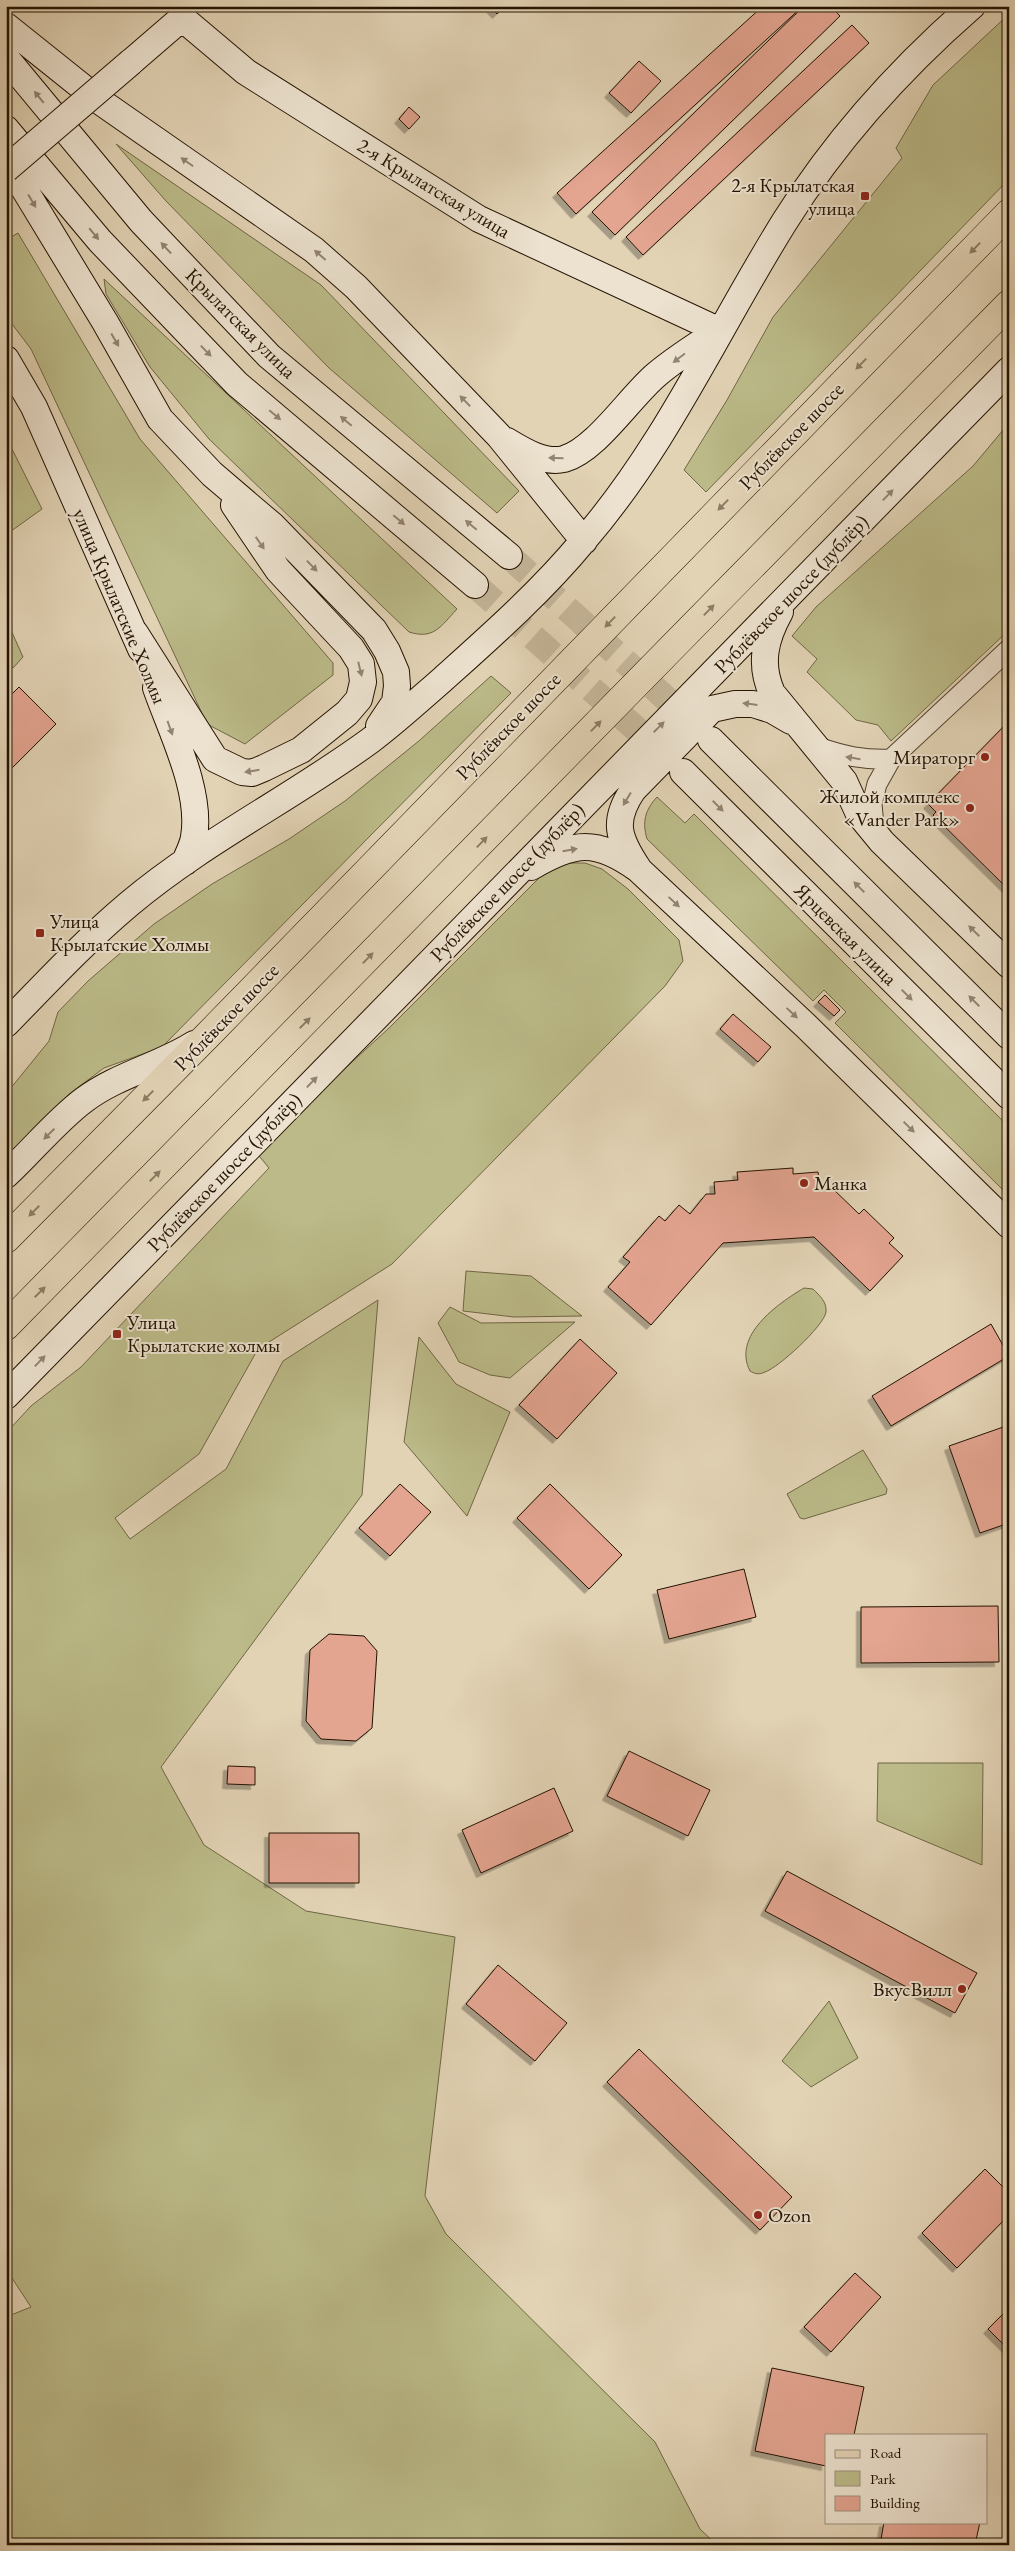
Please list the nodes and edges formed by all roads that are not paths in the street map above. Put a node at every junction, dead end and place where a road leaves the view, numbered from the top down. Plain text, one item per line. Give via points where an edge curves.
1 (972, 6) edge
2 (177, 12) edge
3 (6, 26) edge
4 (6, 58) edge
5 (6, 129) edge
6 (6, 159) edge
7 (6, 169) edge
8 (1009, 213) edge
9 (1009, 304) edge
10 (720, 331) junction
11 (6, 359) edge
12 (1009, 370) edge
13 (499, 436) junction
14 (212, 474) junction
15 (584, 541) junction
16 (508, 556) tunnel mouth
17 (475, 585) tunnel mouth
18 (786, 600) junction
19 (135, 633) junction
20 (1009, 649) edge
21 (794, 723) junction
22 (371, 740) junction
23 (711, 740) tunnel mouth
24 (818, 747) junction
25 (891, 759) junction
26 (683, 772) tunnel mouth
27 (882, 842) junction
28 (185, 862) junction
29 (638, 869) junction
30 (511, 878) junction
31 (1009, 965) edge
32 (6, 1024) edge
33 (207, 1036) junction
34 (1009, 1036) edge
35 (1009, 1096) edge
36 (6, 1175) edge
37 (1009, 1225) edge
38 (6, 1239) edge
39 (6, 1326) edge
40 (6, 1396) edge

1 - 10 main road via 900,75 824,165 786,219
2 - 7 main road, bridge via 131,62
2 - 10 main road, 2-я Крылатская улица via 246,72 479,219
13 -> 3 main road via 356,287 314,250 101,102
16 -> 4 main road, Крылатская улица via 268,356 141,221
5 -> 17 main road via 100,241 237,384
6 -> 14 main road via 160,419
8 -> 33 main road, Рублёвское шоссе
39 -> 9 main road
10 -> 13 main road via 655,376 590,444 564,459 527,453
10 - 15 main road via 681,403 637,473
11 - 19 main road, улица Крылатские Холмы via 34,407
18 -> 12 main road, Рублёвское шоссе (дублёр)
13 - 15 main road
14 -> 19 main road via 278,570 351,648 361,664 363,682 359,699 347,713 301,750 252,773 242,772 215,759
14 -> 22 main road via 273,526 374,630 387,651 396,672 396,694
15 - 22 main road via 477,649
18 - 21 main road via 770,630 765,652 765,677 772,693
30 -> 18 main road, Рублёвское шоссе (дублёр)
19 -> 28 main road, улица Крылатские Холмы via 191,788 194,837
20 - 25 street
21 - 24 main road
21 -> 29 main road via 772,710 753,704 727,705 708,712 623,804 619,826 621,838
22 - 28 main road
34 -> 23 main road
25 -> 24 street via 844,757
24 - 27 main road via 844,781 859,814
25 - 27 street via 877,784 872,804 874,826
26 -> 35 main road, Ярцевская улица
31 -> 27 main road
28 - 32 main road via 130,903 71,957
30 -> 29 main road via 567,849 588,847 620,856
29 -> 37 main road via 806,1026
40 -> 30 main road, Рублёвское шоссе (дублёр)
33 -> 36 main road via 171,1059 133,1072 84,1100
33 -> 38 main road, Рублёвское шоссе

